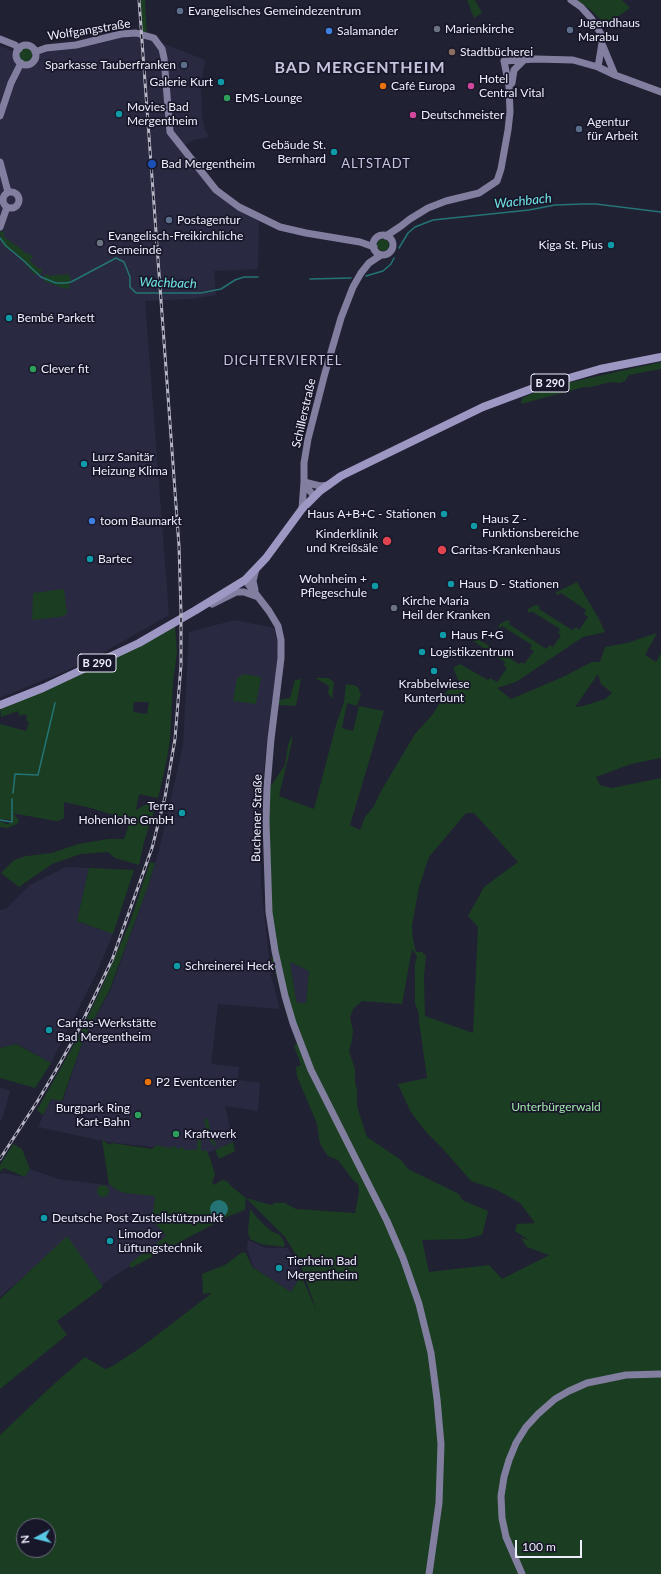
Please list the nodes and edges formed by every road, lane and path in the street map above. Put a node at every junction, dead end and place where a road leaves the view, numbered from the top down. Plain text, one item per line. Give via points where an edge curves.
1 (571, 0) edge
2 (0, 39) edge
3 (602, 44) junction
4 (19, 49) junction
5 (35, 52) junction
6 (606, 55) junction
7 (524, 60) junction
8 (583, 62) junction
9 (21, 63) junction
10 (598, 67) junction
11 (615, 75) junction
12 (509, 86) junction
13 (661, 92) edge
14 (0, 116) edge
15 (0, 162) edge
16 (8, 192) junction
17 (7, 207) junction
18 (401, 226) junction
19 (0, 227) edge
20 (386, 236) junction
21 (375, 240) junction
22 (360, 242) junction
23 (393, 242) junction
24 (377, 251) junction
25 (661, 357) edge
26 (304, 482) junction
27 (329, 485) junction
28 (314, 496) junction
29 (302, 508) junction
30 (261, 563) junction
31 (245, 580) junction
32 (258, 596) junction
33 (199, 608) junction
34 (0, 705) edge
35 (661, 1374) edge
36 (429, 1574) edge
37 (522, 1574) edge

1 - 3 street via 594,22 601,34
2 - 4 street, Wolfgangstraße
3 - 6 street
3 - 8 street via 592,60
3 - 10 street
4 - 5 street, Wolfgangstraße via 27,46
4 - 9 street via 17,57
5 - 9 street, Wolfgangstraße via 33,62 27,65
5 - 22 street, Wolfgangstraße via 121,34 136,33 154,38 162,49 164,58 170,132 216,190 239,207 280,226
6 - 10 street
6 - 11 street
7 - 8 street via 556,58
7 - 12 street via 514,70 512,84
7 - 12 street via 504,61
8 - 10 street
9 - 14 street via 11,82
10 - 11 street
11 - 13 street
12 - 18 street via 508,130 497,181 479,193 428,208
15 - 16 street
16 - 17 street via 3,199
16 - 17 street via 16,193 19,202 14,208
17 - 19 street
18 - 20 street
18 - 23 street
20 - 21 street via 380,236
20 - 23 street
21 - 22 street
21 - 24 street
22 - 24 street
23 - 24 street via 391,252 386,255
24 - 26 street, Schillerstraße via 353,286 341,318 308,439
25 - 27 main road, B 290 via 568,377 483,407 341,476
26 - 27 street via 320,486
26 - 28 street
26 - 29 street, Schillerstraße
27 - 28 main road, B 290
28 - 29 main road, B 290
29 - 30 main road, B 290
30 - 31 main road, B 290
30 - 32 street via 253,581 253,588
31 - 32 street, Buchener Straße
31 - 33 main road, B 290
32 - 33 street via 236,592
32 - 36 street, Buchener Straße via 278,626 282,658 267,788 269,912 275,951 285,996 308,1064 380,1207 403,1258 419,1304 438,1399 440,1451 439,1503
33 - 34 main road, B 290 via 162,630 75,673
35 - 37 street via 626,1376 587,1383 556,1399 526,1427 509,1460 502,1496 502,1518 506,1537

